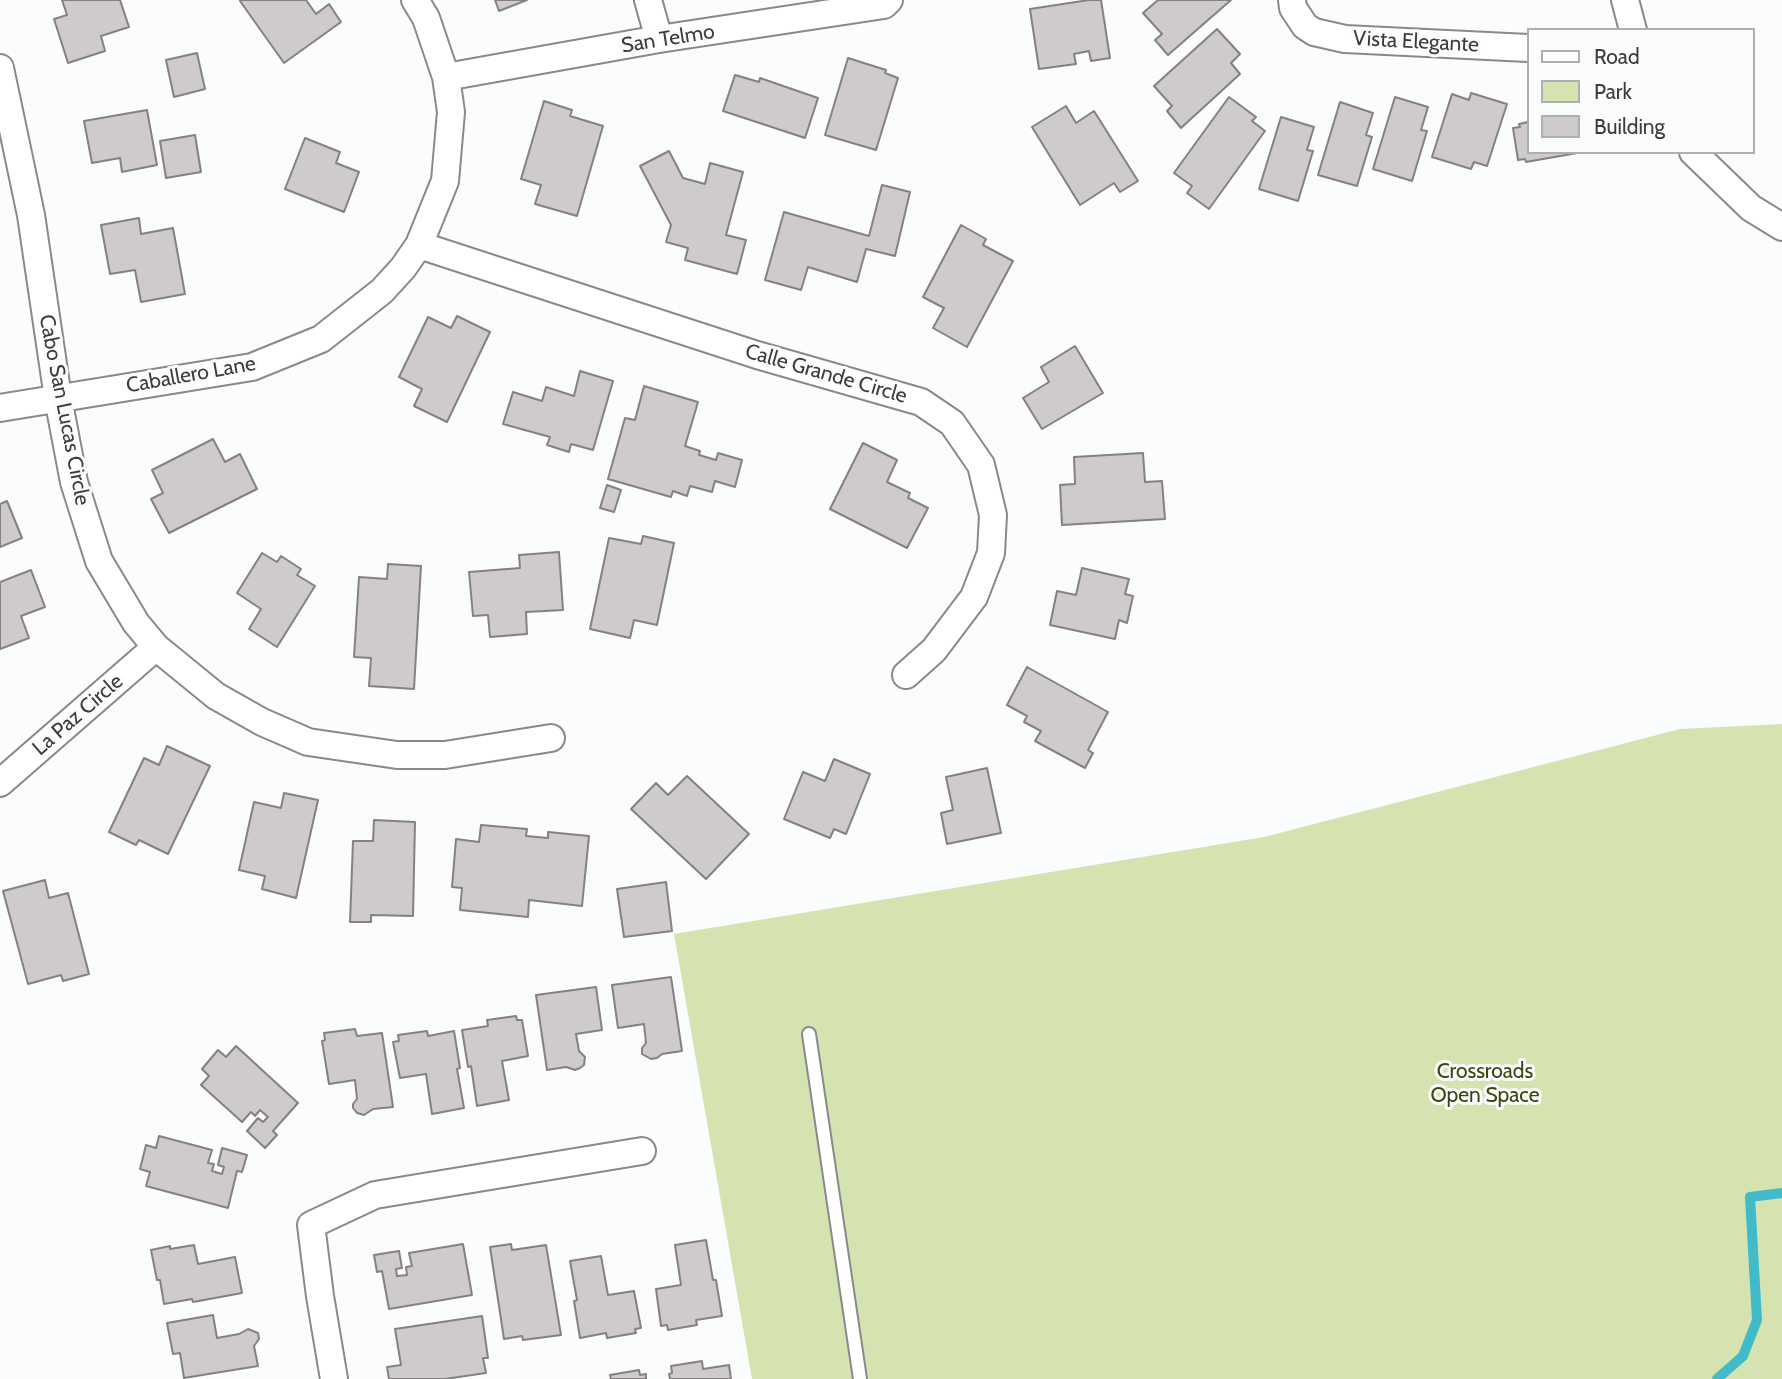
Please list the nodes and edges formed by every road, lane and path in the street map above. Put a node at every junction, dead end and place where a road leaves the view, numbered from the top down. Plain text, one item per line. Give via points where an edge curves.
1 (415, 0) edge
2 (648, 0) edge
3 (889, 0) edge
4 (1292, 0) edge
5 (1625, 0) edge
6 (1632, 28) edge
7 (659, 39) junction
8 (1526, 48) edge
9 (0, 68) edge
10 (446, 78) junction
11 (1695, 154) edge
12 (1782, 227) edge
13 (419, 245) junction
14 (58, 398) junction
15 (0, 408) edge
16 (156, 647) junction
17 (906, 674) dead end
18 (551, 738) dead end
19 (0, 783) edge
20 (809, 1034) dead end
21 (642, 1152) dead end
22 (334, 1379) edge
23 (860, 1379) edge

1 - 10 street, Caballero Lane via 426,18
2 - 7 street
3 - 7 street, San Telmo via 884,5
4 - 8 street, Vista Elegante via 1293,8 1314,32 1345,39
5 - 6 street
7 - 10 street, San Telmo
9 - 14 street, Cabo San Lucas Circle via 32,215
10 - 13 street, Caballero Lane via 451,112 445,181
11 - 12 street via 1751,208
13 - 14 street, Caballero Lane via 382,290 321,339 252,366
13 - 17 street, Calle Grande Circle via 757,355 921,402 952,424 981,465 993,515 991,553 974,597 934,650
14 - 15 street, Caballero Lane
14 - 16 street, Cabo San Lucas Circle via 74,482 99,561
16 - 18 street, Cabo San Lucas Circle via 216,696 308,741 397,755 445,754
16 - 19 street, La Paz Circle
20 - 23 lane
21 - 22 street via 375,1195 311,1225

